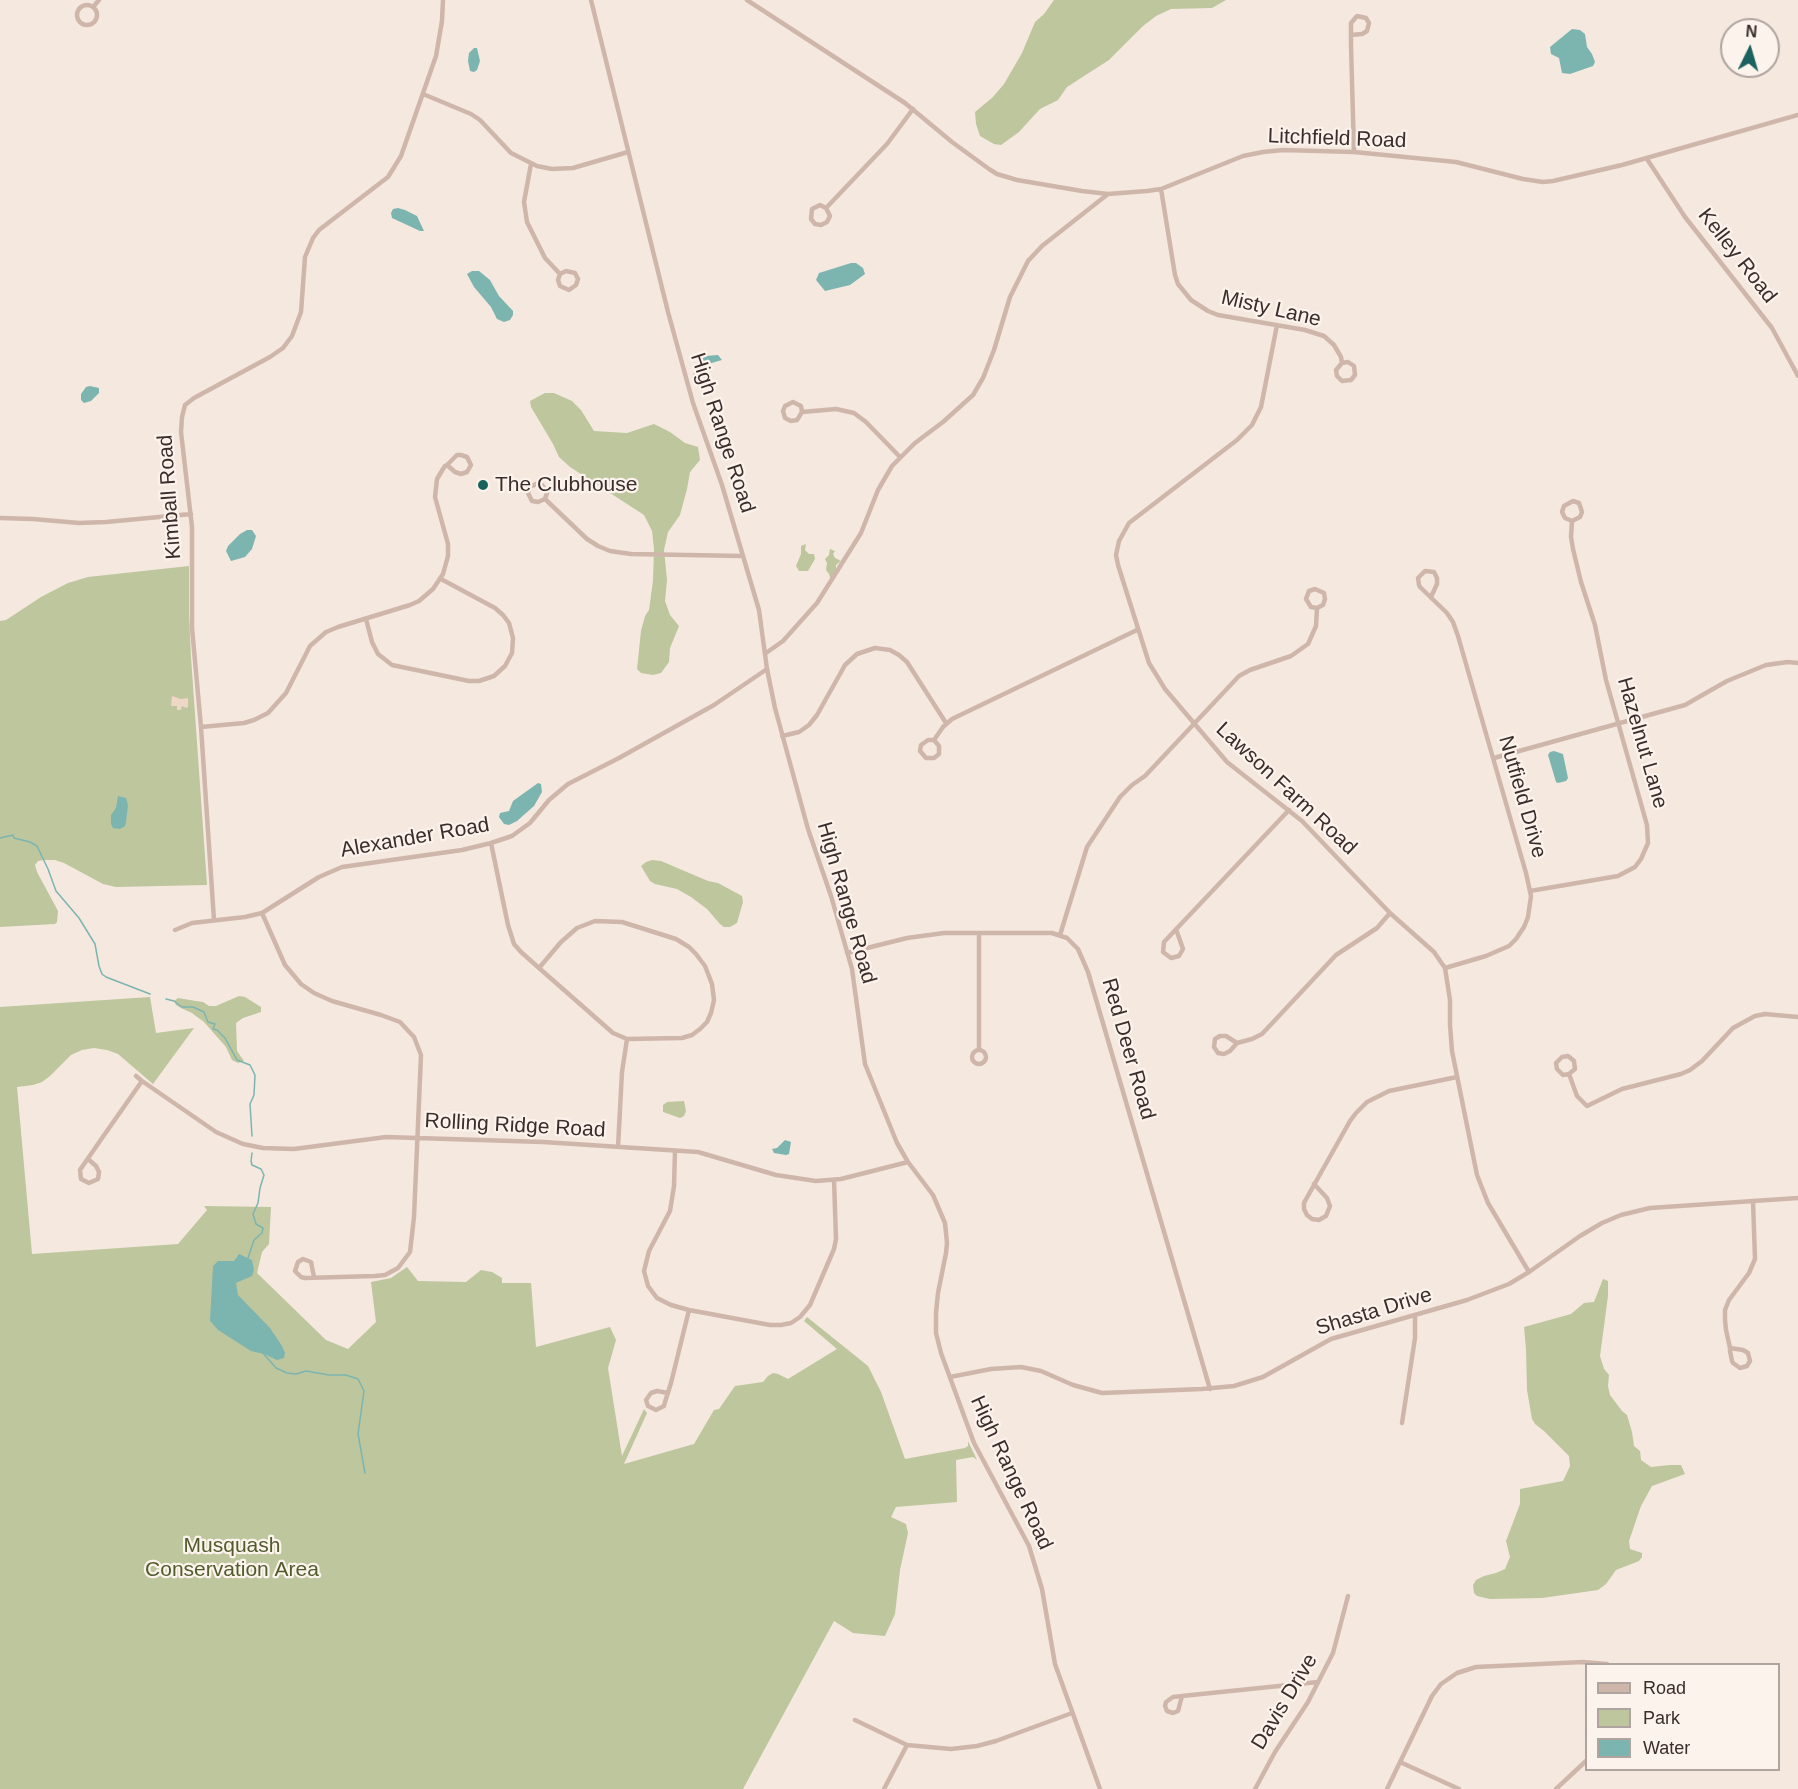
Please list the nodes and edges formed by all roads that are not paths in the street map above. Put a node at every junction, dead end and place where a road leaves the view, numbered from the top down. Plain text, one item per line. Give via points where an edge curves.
1 (99, 0) edge
2 (442, 0) edge
3 (591, 0) edge
4 (747, 0) edge
5 (93, 7) junction
6 (1351, 35) junction
7 (423, 94) junction
8 (912, 109) junction
9 (1798, 115) edge
10 (628, 152) junction
11 (1354, 152) junction
12 (1647, 159) junction
13 (531, 164) junction
14 (1161, 189) junction
15 (1108, 194) junction
16 (826, 208) junction
17 (560, 274) junction
18 (1277, 325) junction
19 (1342, 363) junction
20 (1798, 376) edge
21 (802, 412) junction
22 (900, 457) junction
23 (447, 465) junction
24 (545, 499) junction
25 (191, 514) junction
26 (0, 518) edge
27 (1572, 521) junction
28 (743, 556) junction
29 (441, 579) junction
30 (1431, 597) junction
31 (1317, 608) junction
32 (366, 618) junction
33 (1137, 630) junction
34 (766, 653) junction
35 (1798, 663) edge
36 (767, 669) junction
37 (946, 723) junction
38 (1194, 724) junction
39 (1619, 724) junction
40 (201, 727) junction
41 (782, 736) junction
42 (934, 740) junction
43 (1494, 758) junction
44 (1289, 810) junction
45 (491, 843) junction
46 (1530, 891) junction
47 (262, 913) junction
48 (1390, 913) junction
49 (214, 920) junction
50 (1176, 929) junction
51 (175, 930) dead end
52 (979, 934) junction
53 (1060, 935) junction
54 (847, 953) junction
55 (539, 968) junction
56 (1445, 968) junction
57 (1798, 1017) edge
58 (627, 1039) junction
59 (1238, 1042) junction
60 (979, 1050) dead end
61 (1569, 1074) junction
62 (136, 1076) dead end
63 (1457, 1077) junction
64 (142, 1081) junction
65 (418, 1138) junction
66 (618, 1148) junction
67 (675, 1151) junction
68 (87, 1159) junction
69 (908, 1162) junction
70 (834, 1180) junction
71 (1314, 1184) junction
72 (1798, 1198) edge
73 (1753, 1201) junction
74 (1529, 1272) junction
75 (314, 1277) junction
76 (689, 1310) junction
77 (1415, 1315) junction
78 (1730, 1348) junction
79 (950, 1377) junction
80 (1210, 1389) junction
81 (668, 1394) junction
82 (1402, 1423) dead end
83 (1348, 1596) dead end
84 (1590, 1663) edge
85 (1318, 1682) junction
86 (1182, 1695) junction
87 (1072, 1713) junction
88 (855, 1720) dead end
89 (907, 1745) junction
90 (1400, 1762) junction
91 (1585, 1763) edge
92 (884, 1789) edge
93 (1100, 1789) edge
94 (1255, 1789) edge
95 (1387, 1789) edge
96 (1459, 1789) edge
97 (1556, 1789) edge

1 - 5 street
2 - 7 street, Kimball Road via 436,56
3 - 10 street, High Range Road
4 - 8 street, Litchfield Road
5 - 5 street via 80,9 82,23 90,25 96,20
6 - 6 street via 1353,20 1358,16 1366,18 1367,31
6 - 11 street
7 - 13 street via 476,117 511,153
7 - 25 street, Kimball Road via 401,156 388,177 319,231 310,243 305,257 302,312 290,341 185,405 180,432
8 - 15 street, Litchfield Road via 997,174
8 - 16 street via 887,144
9 - 12 street, Litchfield Road
10 - 13 street via 573,168
10 - 28 street, High Range Road via 688,385
11 - 12 street, Litchfield Road via 1456,162 1543,182
11 - 14 street, Litchfield Road via 1253,153
12 - 20 street, Kelley Road via 1685,217 1772,328
13 - 17 street via 526,217 545,258
14 - 15 street, Litchfield Road
14 - 18 street, Misty Lane via 1175,274 1184,292 1197,305 1218,315
15 - 22 street via 1028,261 973,395
16 - 16 street via 830,216 827,222 815,224 810,216 812,209 820,205
17 - 17 street via 562,288 568,290 576,285 575,273
18 - 19 street, Misty Lane via 1324,336 1338,351
18 - 33 street, Lawson Farm Road via 1261,407 1249,429 1133,520 1121,536 1117,560
19 - 19 street, Misty Lane via 1355,369 1351,380 1345,382 1337,376 1336,370
21 - 21 street via 799,404 793,402 783,411 791,421 797,420
21 - 22 street via 836,409 854,413
22 - 34 street via 886,474 861,533 817,603 783,641
23 - 23 street via 461,455 471,465 461,474
23 - 29 street via 438,476 435,492 448,550
24 - 24 street via 547,493 542,485 530,488 532,501
24 - 28 street via 581,534 617,553
25 - 26 street via 88,523
25 - 40 street, Kimball Road via 191,613
27 - 27 street, Hazelnut Lane via 1582,512 1579,503 1573,501 1566,503 1562,512
27 - 39 street, Hazelnut Lane via 1571,537 1581,582
28 - 34 street, High Range Road via 759,610
29 - 32 street via 419,601
29 - 32 street via 495,608 509,623 512,653 494,676 469,681 392,665 378,654
30 - 30 street, Nutfield Drive via 1418,581 1425,571 1431,571 1437,578
30 - 43 street, Nutfield Drive via 1453,622
31 - 31 street via 1323,605 1325,596 1315,589 1309,591 1306,599 1311,607
31 - 38 street via 1316,626 1308,644 1291,656 1239,676
32 - 40 street via 331,629 310,646 286,693 268,713 244,723
33 - 37 street
33 - 38 street, Lawson Farm Road via 1156,677
34 - 36 street, High Range Road
35 - 39 street via 1766,665 1685,705
36 - 41 street, High Range Road
36 - 45 street, Alexander Road via 714,705 568,784 522,829
37 - 41 street via 907,662 890,650 875,648 849,661 809,725
37 - 42 street
38 - 44 street, Lawson Farm Road via 1227,762
38 - 53 street via 1145,776 1125,791 1089,842
39 - 43 street
39 - 46 street, Hazelnut Lane via 1647,825 1648,843 1641,859 1618,876
40 - 49 street, Kimball Road
41 - 54 street, High Range Road
42 - 42 street via 939,754 926,758 921,745
43 - 46 street, Nutfield Drive
44 - 48 street, Lawson Farm Road
44 - 50 street
45 - 47 street, Alexander Road via 337,868
45 - 55 street via 512,939
46 - 56 street, Nutfield Drive via 1528,917 1509,946
47 - 49 street, Alexander Road
47 - 65 street via 285,965 305,987 332,1002 400,1022 411,1033 422,1060
48 - 56 street, Lawson Farm Road via 1434,952
48 - 59 street via 1377,928 1336,955 1266,1030
49 - 51 street, Alexander Road
50 - 50 street via 1163,945 1163,952 1171,958 1179,956 1183,949
52 - 53 street
52 - 54 street via 931,934
52 - 60 street
53 - 80 street, Red Deer Road via 1078,949 1089,972
54 - 69 street, High Range Road via 865,1064 892,1134
55 - 58 street via 613,1033
55 - 58 street via 570,933 595,921 622,922 689,947 702,962 712,984 714,1000 707,1022 682,1038
56 - 63 street
57 - 61 street via 1755,1016 1733,1028 1690,1070 1622,1089 1587,1106
58 - 66 street
59 - 59 street via 1220,1036 1214,1047 1224,1054
61 - 61 street via 1575,1069 1574,1061 1562,1057 1556,1063 1557,1069 1563,1075
62 - 64 street, Rolling Ridge Road
63 - 71 street via 1389,1091 1367,1102 1350,1121
63 - 74 street via 1480,1184
64 - 65 street, Rolling Ridge Road via 216,1132 253,1147 283,1150 368,1138
64 - 68 street
65 - 66 street, Rolling Ridge Road
65 - 75 street via 413,1237 405,1261 385,1275
66 - 67 street, Rolling Ridge Road
67 - 70 street, Rolling Ridge Road via 699,1152 786,1177
67 - 76 street via 670,1211 649,1251 644,1271 657,1298
68 - 68 street via 80,1173 83,1181 89,1183 98,1179 99,1172
69 - 70 street, Rolling Ridge Road
69 - 79 street, High Range Road via 928,1186 945,1223 947,1243 936,1323
70 - 76 street via 834,1249 810,1305 800,1317 790,1323 770,1325
71 - 71 street via 1330,1206 1326,1216 1318,1220 1308,1217 1304,1209
72 - 73 street, Shasta Drive
73 - 74 street, Shasta Drive via 1650,1208 1621,1215 1580,1236
73 - 78 street via 1755,1258 1727,1305 1725,1320
74 - 77 street, Shasta Drive via 1486,1294
75 - 75 street via 299,1276 295,1270 298,1262 311,1262
76 - 81 street
77 - 80 street, Shasta Drive via 1331,1338 1253,1381
77 - 82 street
78 - 78 street via 1735,1366 1747,1366 1748,1353
79 - 80 street, Shasta Drive via 1021,1367 1102,1393
79 - 87 street, High Range Road via 979,1453 1029,1546 1042,1589 1055,1664
81 - 81 street via 662,1408 648,1406 651,1392
83 - 85 street, Davis Drive via 1333,1653
84 - 90 street via 1476,1667 1457,1673 1432,1696
85 - 86 street
85 - 94 street, Davis Drive
86 - 86 street via 1178,1711 1167,1711 1167,1700
87 - 89 street via 977,1746 942,1749
87 - 93 street, High Range Road
88 - 89 street
89 - 92 street
90 - 95 street
90 - 96 street
91 - 97 street

